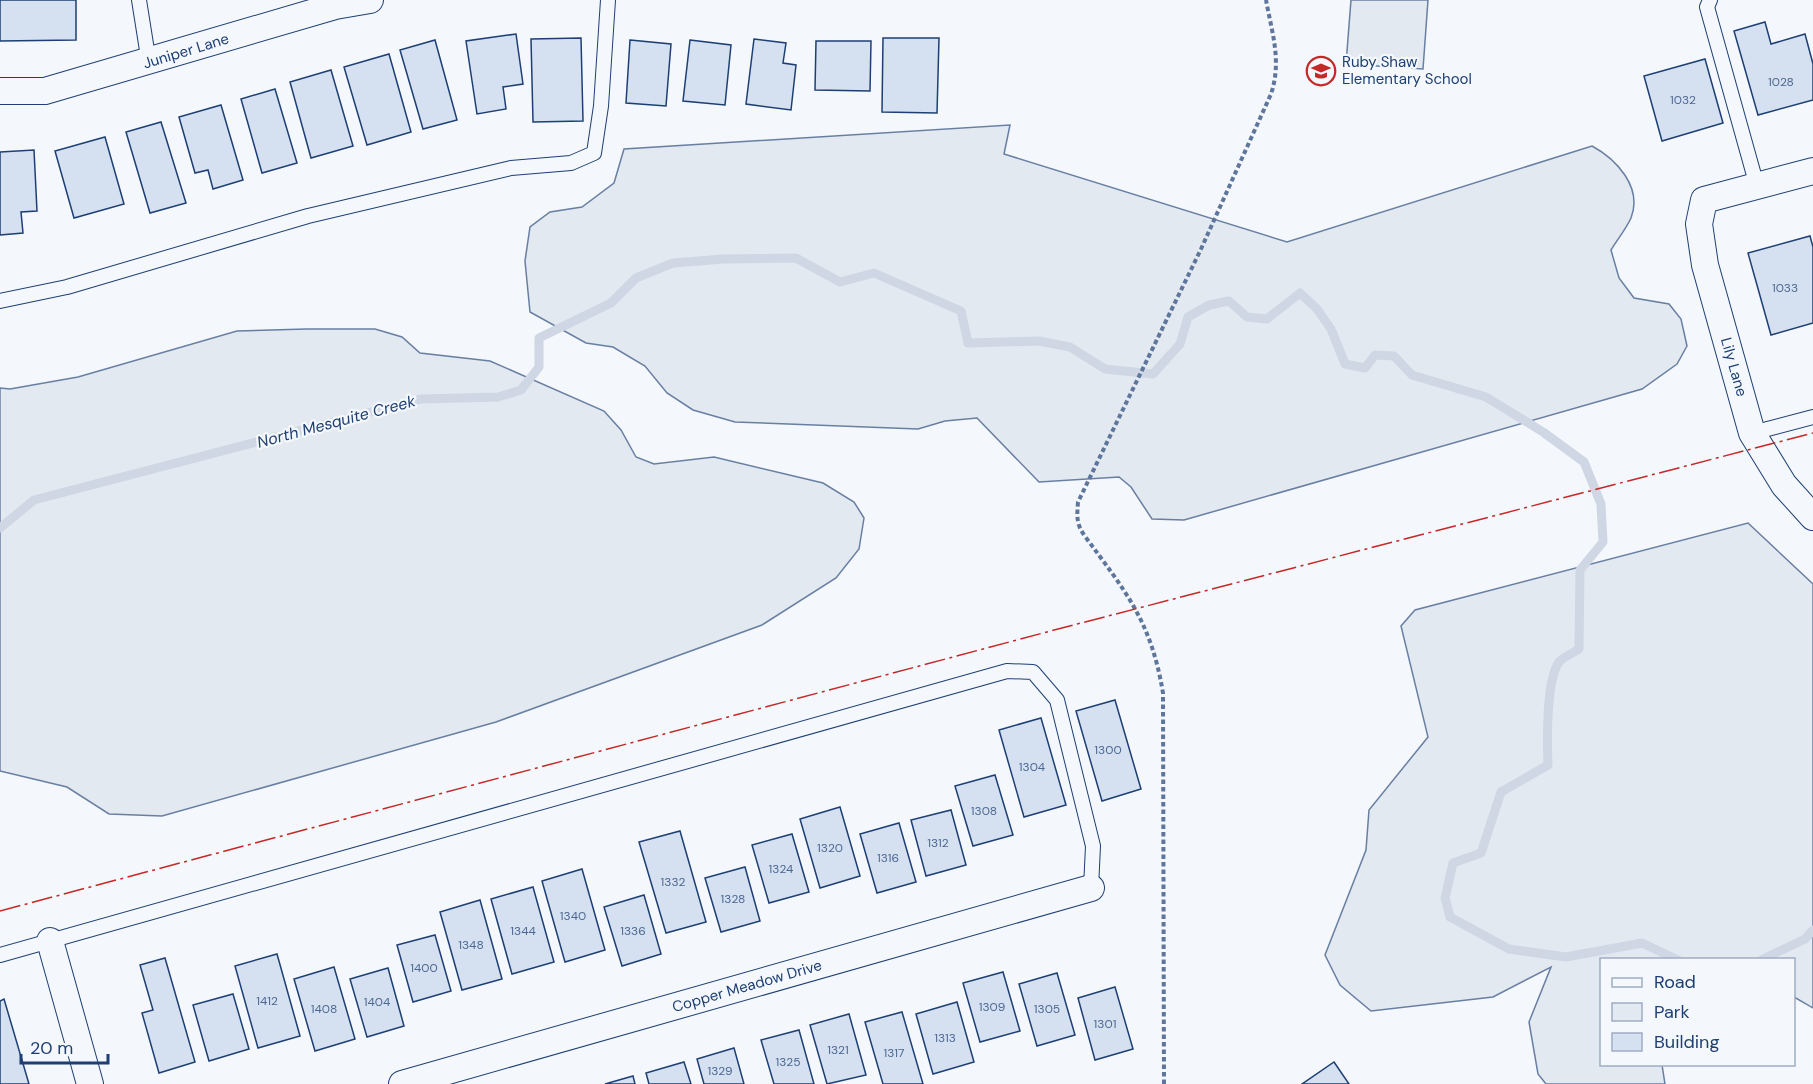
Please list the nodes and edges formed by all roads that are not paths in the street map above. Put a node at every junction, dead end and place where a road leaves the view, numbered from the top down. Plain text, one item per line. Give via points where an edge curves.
1 (139, 0) edge
2 (370, 0) edge
3 (608, 0) edge
4 (1710, 0) edge
5 (334, 3) edge
6 (149, 63) junction
7 (0, 91) edge
8 (1813, 171) edge
9 (1757, 186) junction
10 (0, 301) edge
11 (1813, 417) edge
12 (1752, 433) junction
13 (1813, 518) edge
14 (1091, 888) joint
15 (50, 941) junction
16 (0, 955) edge
17 (90, 1084) edge
18 (402, 1084) edge

1 - 6 lane
2 - 5 street, Juniper Lane
3 - 10 lane via 594,153 571,163 511,168 308,216 67,287
4 - 9 lane via 1707,7
5 - 6 street, Juniper Lane
6 - 7 street, Juniper Lane via 45,91
8 - 9 street
9 - 12 street, Lily Lane via 1704,200 1699,224 1705,265
11 - 12 lane
12 - 13 street, Lily Lane via 1784,484
14 - 15 lane via 1093,846 1057,700 1033,672 1007,671
14 - 18 street, Copper Meadow Drive
15 - 16 lane
15 - 17 street

